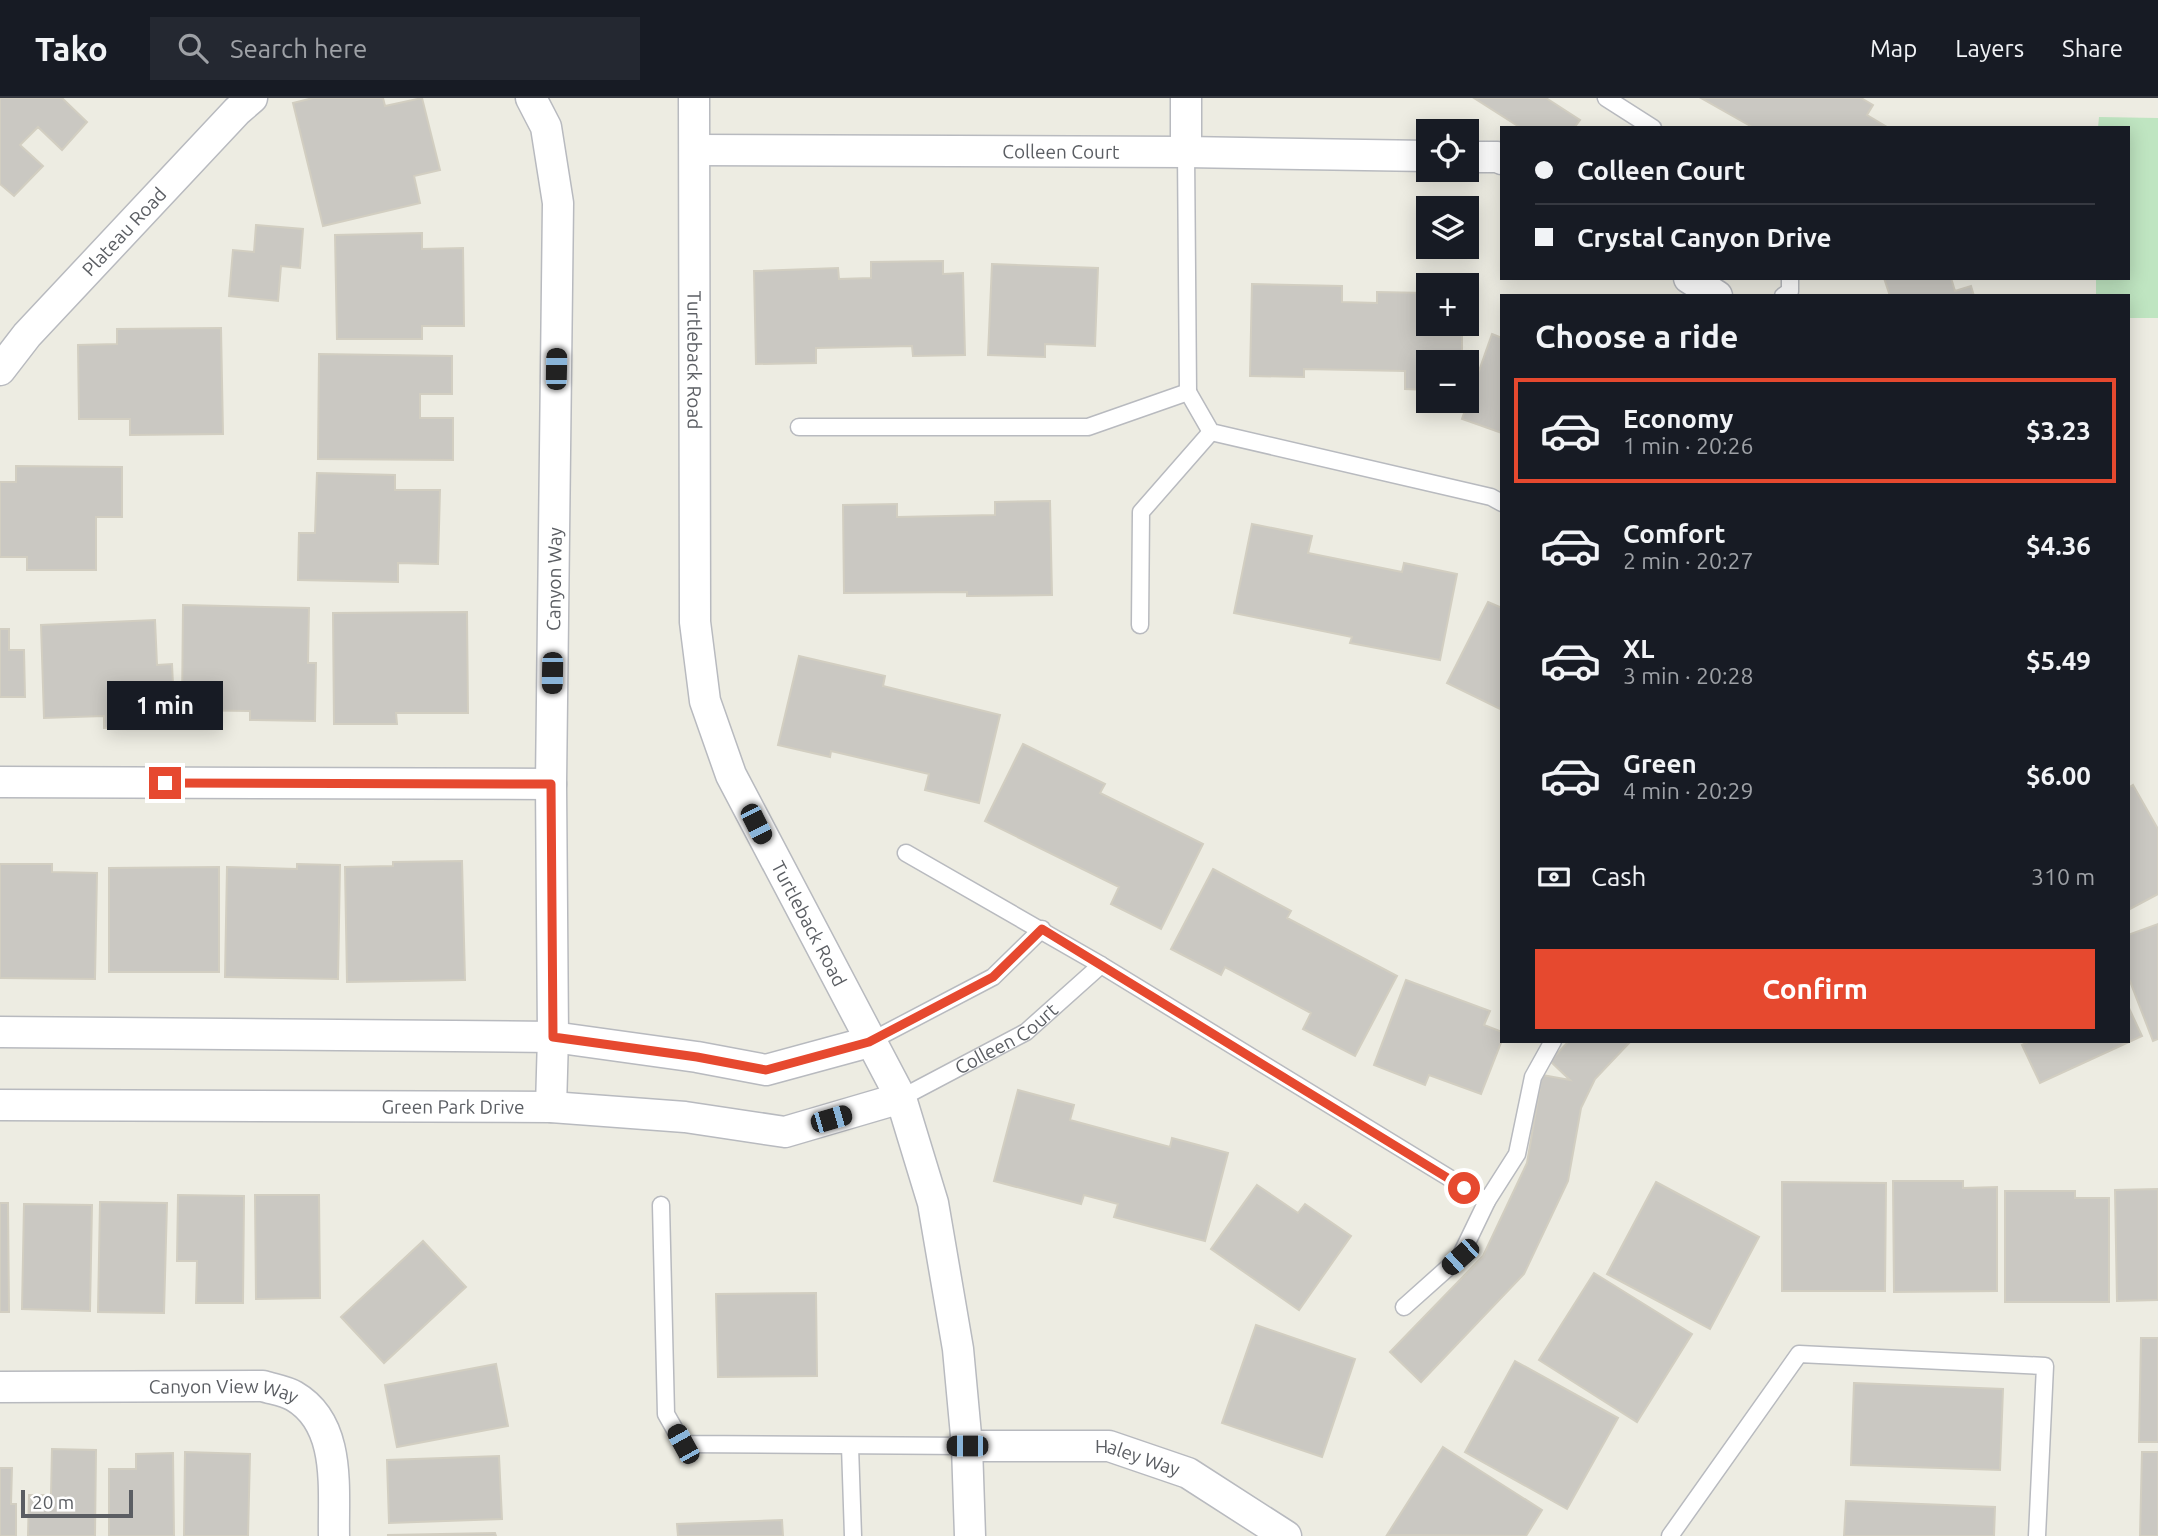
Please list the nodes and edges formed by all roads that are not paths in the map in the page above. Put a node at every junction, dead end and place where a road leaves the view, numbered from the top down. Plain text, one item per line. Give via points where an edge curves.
1 (253, 98) edge
2 (531, 98) edge
3 (694, 98) edge
4 (1186, 98) edge
5 (1606, 98) edge
6 (1650, 126) edge
7 (695, 150) junction
8 (1186, 152) junction
9 (1416, 156) edge
10 (1479, 157) edge
11 (1500, 158) edge
12 (1692, 280) edge
13 (1714, 294) edge
14 (0, 370) edge
15 (1188, 392) junction
16 (799, 427) dead end
17 (1211, 432) junction
18 (1500, 502) edge
19 (1140, 625) dead end
20 (0, 782) edge
21 (551, 784) junction
22 (906, 852) dead end
23 (1042, 929) junction
24 (1101, 965) junction
25 (0, 1032) edge
26 (553, 1037) junction
27 (869, 1042) junction
28 (1552, 1043) edge
29 (901, 1098) junction
30 (0, 1105) edge
31 (551, 1107) junction
32 (1487, 1201) junction
33 (661, 1205) dead end
34 (1404, 1307) dead end
35 (0, 1387) edge
36 (850, 1446) junction
37 (967, 1446) junction
38 (334, 1536) edge
39 (853, 1536) edge
40 (970, 1536) edge
41 (1286, 1536) edge
42 (1670, 1536) edge
43 (2037, 1536) edge

1 - 14 street, Plateau Road via 36,325
2 - 21 street, Canyon Way via 546,127 558,203
3 - 7 street, Turtleback Road
4 - 8 street
5 - 6 lane
7 - 8 street, Colleen Court
7 - 27 street, Turtleback Road via 695,622 705,701 731,775
8 - 9 street, Colleen Court
8 - 15 lane
10 - 11 street
12 - 13 street
15 - 16 lane via 1088,427
15 - 17 lane
17 - 18 lane
17 - 19 lane via 1141,512
20 - 21 street
21 - 26 street, Canyon Way
22 - 23 lane
23 - 24 lane
23 - 27 lane via 993,977
24 - 29 lane, Colleen Court via 1027,1032
24 - 32 lane
25 - 26 street
26 - 27 street via 766,1070
26 - 31 street, Canyon Way
27 - 29 street, Turtleback Road
28 - 32 lane via 1533,1077 1517,1154
29 - 31 street, Green Park Drive via 785,1132 685,1117
29 - 37 street, Turtleback Road via 933,1203 958,1349
30 - 31 street, Green Park Drive
32 - 34 lane via 1460,1257
33 - 36 lane via 666,1414 683,1444
35 - 38 street, Canyon View Way via 263,1386 293,1395 316,1414 332,1454
36 - 37 lane
36 - 39 lane
37 - 40 street, Turtleback Road
37 - 41 street, Haley Way via 1109,1446 1188,1473
42 - 43 lane via 1799,1354 2045,1366

